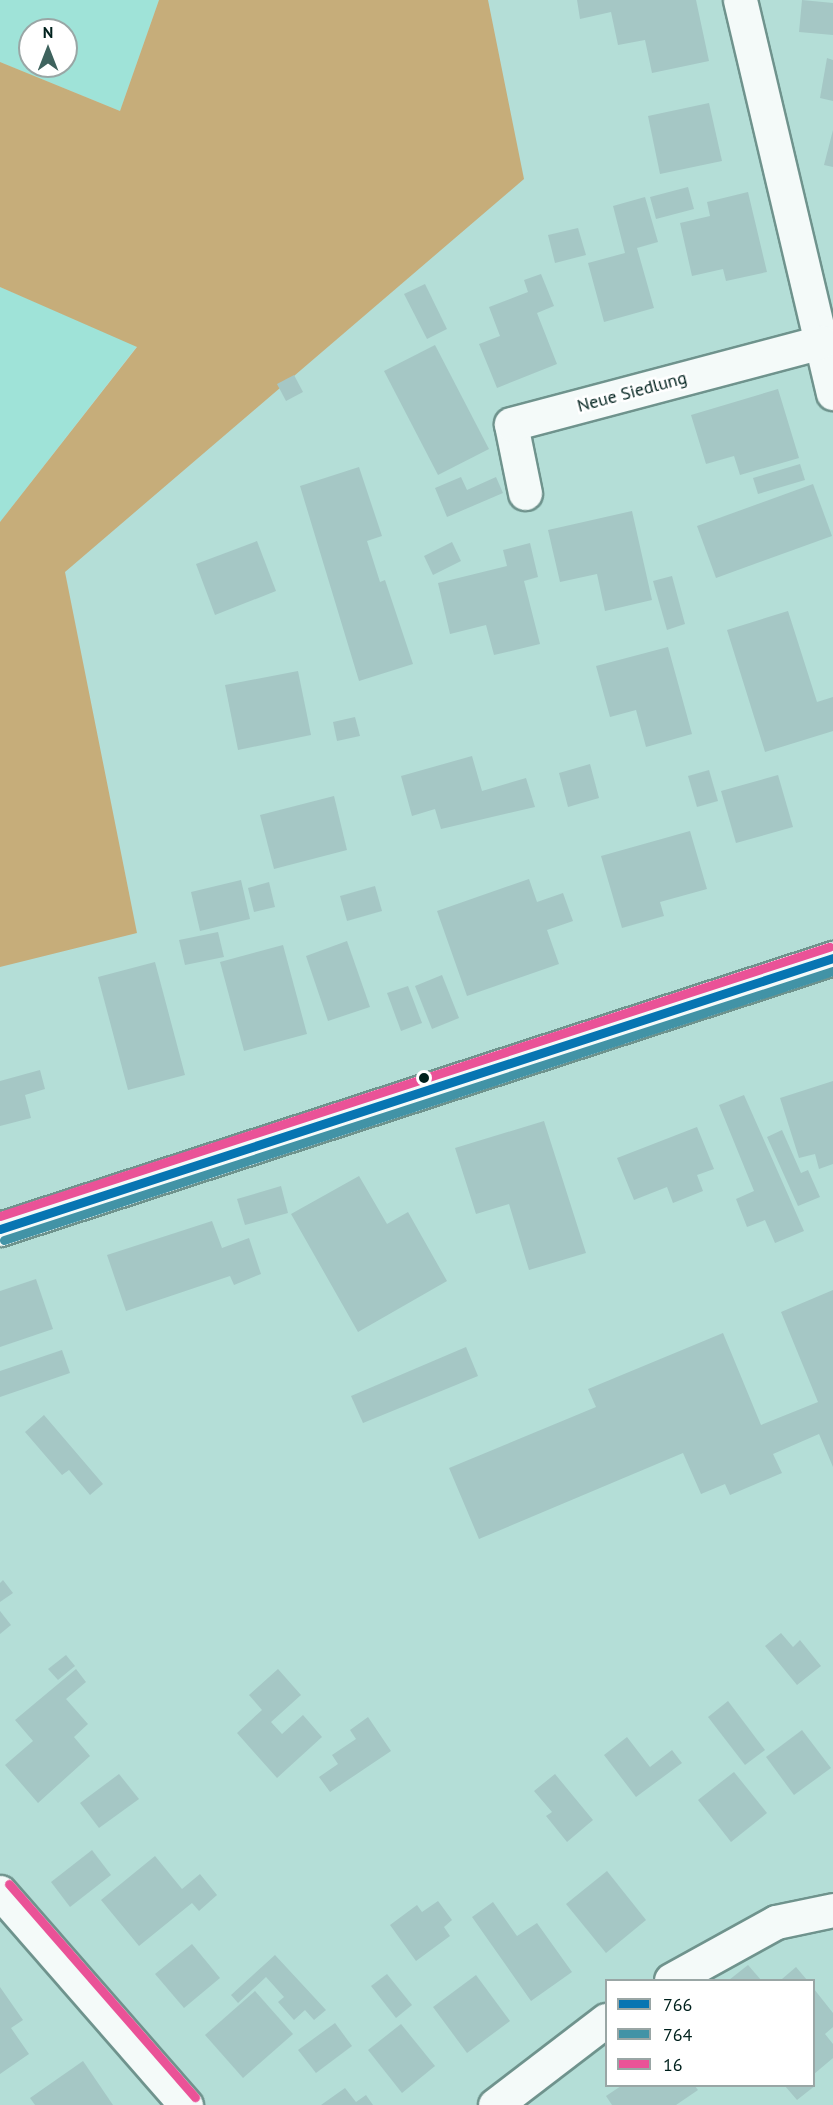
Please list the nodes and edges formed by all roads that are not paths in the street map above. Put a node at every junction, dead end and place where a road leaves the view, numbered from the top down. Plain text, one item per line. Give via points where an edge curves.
1 (740, 0) edge
2 (821, 342) junction
3 (833, 393) edge
4 (525, 493) dead end
5 (833, 958) edge
6 (0, 1229) edge
7 (0, 1892) edge
8 (833, 1910) edge
9 (673, 1979) edge
10 (605, 2021) edge
11 (186, 2105) edge
12 (495, 2105) edge

1 - 2 street
2 - 3 street
2 - 4 street, Neue Siedlung via 511,424
5 - 6 street
7 - 11 street
8 - 9 street via 776,1922
10 - 12 street

